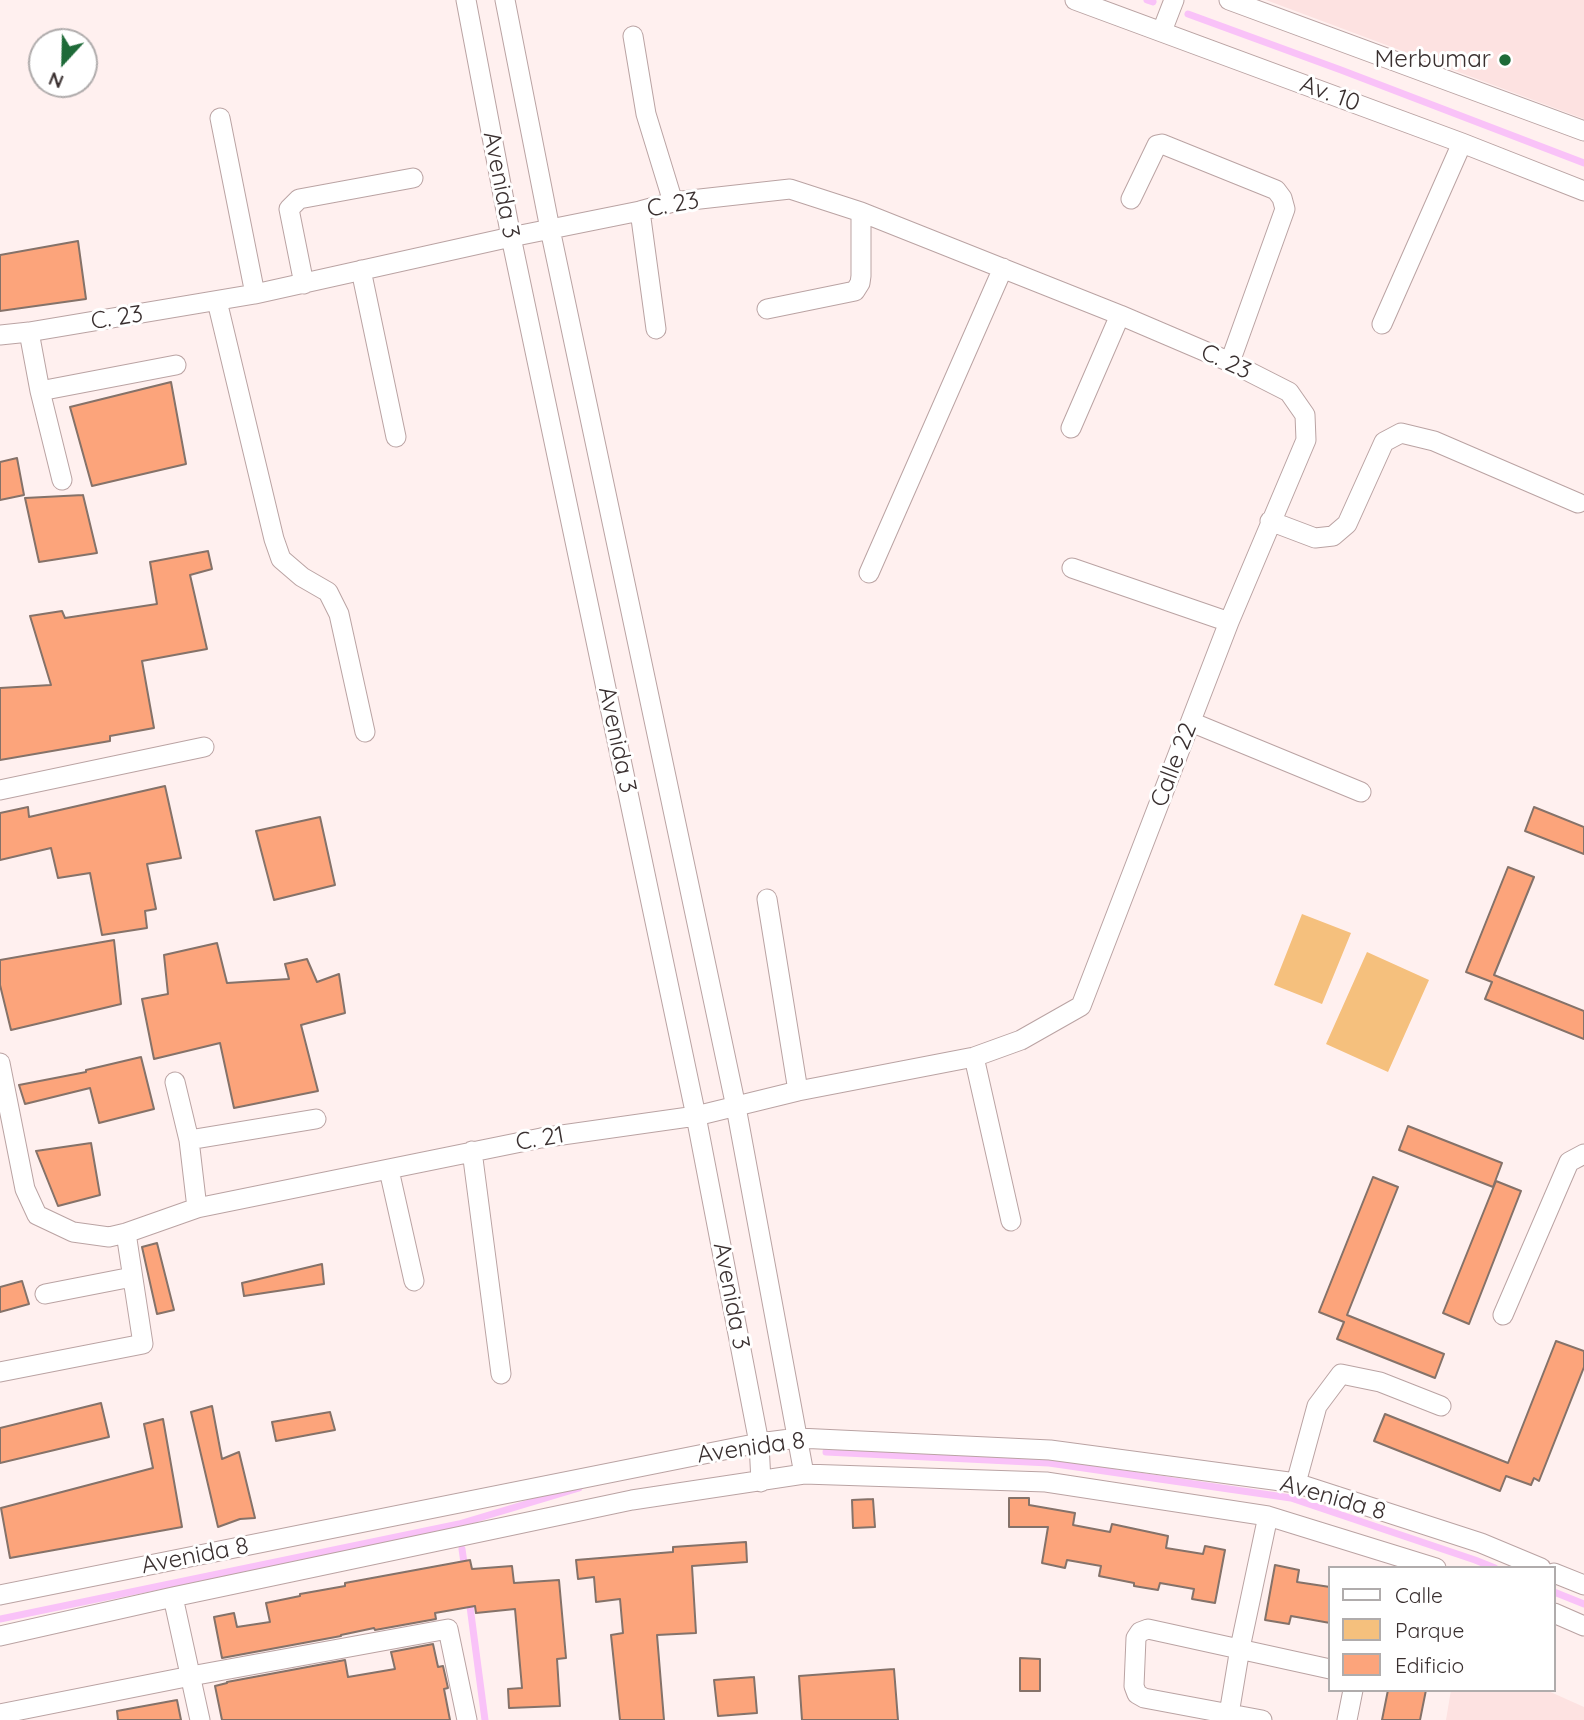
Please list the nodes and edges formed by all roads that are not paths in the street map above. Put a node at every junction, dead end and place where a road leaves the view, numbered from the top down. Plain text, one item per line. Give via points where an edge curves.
1 (466, 0) edge
2 (505, 0) edge
3 (1075, 0) edge
4 (1174, 0) edge
5 (1229, 0) edge
6 (1121, 8) edge
7 (1162, 31) junction
8 (633, 36) dead end
9 (220, 118) dead end
10 (1584, 131) edge
11 (1462, 143) junction
12 (414, 178) dead end
13 (1584, 191) edge
14 (1131, 199) dead end
15 (673, 202) junction
16 (640, 211) junction
17 (861, 212) junction
18 (550, 229) junction
19 (511, 237) junction
20 (1003, 268) junction
21 (361, 270) junction
22 (304, 284) junction
23 (255, 294) junction
24 (218, 301) junction
25 (767, 309) dead end
26 (1120, 315) junction
27 (1382, 324) dead end
28 (656, 329) dead end
29 (29, 332) junction
30 (0, 335) edge
31 (1230, 362) junction
32 (176, 365) dead end
33 (40, 391) junction
34 (1305, 415) joint
35 (1071, 428) dead end
36 (396, 437) dead end
37 (62, 480) dead end
38 (1578, 503) dead end
39 (1270, 521) junction
40 (1072, 568) dead end
41 (869, 573) dead end
42 (1228, 622) junction
43 (1191, 723) junction
44 (365, 732) dead end
45 (204, 747) dead end
46 (0, 790) edge
47 (1361, 792) dead end
48 (767, 899) dead end
49 (974, 1057) junction
50 (0, 1063) edge
51 (175, 1082) dead end
52 (798, 1091) junction
53 (736, 1107) junction
54 (696, 1116) junction
55 (316, 1119) dead end
56 (189, 1140) junction
57 (472, 1152) junction
58 (1584, 1154) edge
59 (389, 1170) junction
60 (197, 1208) junction
61 (1011, 1221) dead end
62 (117, 1235) junction
63 (132, 1277) junction
64 (414, 1281) dead end
65 (45, 1294) dead end
66 (1503, 1315) dead end
67 (0, 1372) edge
68 (501, 1374) dead end
69 (1441, 1406) dead end
70 (798, 1438) junction
71 (758, 1443) junction
72 (804, 1474) junction
73 (761, 1482) junction
74 (1296, 1483) junction
75 (1268, 1516) junction
76 (1430, 1566) edge
77 (1536, 1566) edge
78 (1556, 1574) edge
79 (1584, 1585) edge
80 (0, 1595) edge
81 (173, 1597) junction
82 (1556, 1614) edge
83 (1584, 1626) edge
84 (0, 1636) edge
85 (1240, 1648) junction
86 (1328, 1669) edge
87 (191, 1676) junction
88 (1353, 1692) edge
89 (1228, 1717) edge
90 (1, 1720) edge
91 (200, 1720) edge
92 (467, 1720) edge
93 (1262, 1720) edge
94 (1347, 1720) edge

1 - 19 street, Avenida 3
2 - 18 street, Avenida 3
3 - 6 street, Av. 10
4 - 7 street
5 - 10 street
6 - 7 street, Av. 10
7 - 11 street, Av. 10
8 - 15 street via 646,114
9 - 23 street
11 - 13 street, Av. 10
11 - 27 street
12 - 22 street via 299,199 289,209
14 - 31 street via 1157,145 1162,144 1276,190 1282,198 1285,209
15 - 16 street, C. 23
15 - 17 street, C. 23 via 790,190
16 - 18 street, C. 23
16 - 28 street
17 - 20 street, C. 23
17 - 25 street via 861,276 855,291
18 - 19 street, C. 23
18 - 53 street, Avenida 3
19 - 21 street, C. 23
19 - 54 street, Avenida 3
20 - 26 street, C. 23
20 - 41 street
21 - 22 street, C. 23
21 - 36 street
22 - 23 street, C. 23
23 - 24 street, C. 23
24 - 29 street, C. 23
24 - 44 street via 274,539 281,559 328,592 339,614
26 - 31 street, C. 23
26 - 35 street
29 - 30 street, C. 23
29 - 33 street
31 - 34 street, C. 23 via 1289,392
32 - 33 street
33 - 37 street
34 - 39 street, Calle 22 via 1306,440
38 - 39 street via 1434,441 1401,433 1384,442 1347,524 1333,536 1315,538
39 - 42 street, Calle 22
40 - 42 street
42 - 43 street, Calle 22
43 - 47 street
43 - 49 street, Calle 22 via 1081,1006 1021,1040
45 - 46 street
48 - 52 street
49 - 52 street, C. 21
49 - 61 street
50 - 62 street via 25,1189 37,1215 73,1232
51 - 56 street
52 - 53 street, C. 21
53 - 54 street, C. 21
53 - 70 street, Avenida 3
54 - 57 street, C. 21
54 - 71 street, Avenida 3
55 - 56 street
56 - 60 street
57 - 59 street, C. 21
57 - 68 street
58 - 66 street via 1569,1161
59 - 60 street, C. 21
59 - 64 street
60 - 62 street, C. 21
62 - 63 street
63 - 65 street
63 - 67 street via 143,1345
69 - 74 street via 1380,1382 1341,1374 1317,1406
70 - 71 street, Avenida 8
70 - 72 street, Avenida 3
70 - 74 street, Avenida 8 via 1050,1450
71 - 73 street, Avenida 3
71 - 80 street, Avenida 8
72 - 73 street, Avenida 8
72 - 75 street, Avenida 8 via 1046,1482
73 - 81 street, Avenida 8 via 632,1500
74 - 77 street, Avenida 8 via 1481,1543
75 - 76 street, Avenida 8
75 - 85 street
78 - 79 street
81 - 84 street, Avenida 8
81 - 87 street
82 - 83 street
85 - 86 street
85 - 89 street
85 - 89 street via 1148,1629 1136,1639 1137,1693
87 - 90 street via 0,1713
87 - 91 street
87 - 92 street via 449,1629
88 - 94 street
89 - 93 street

